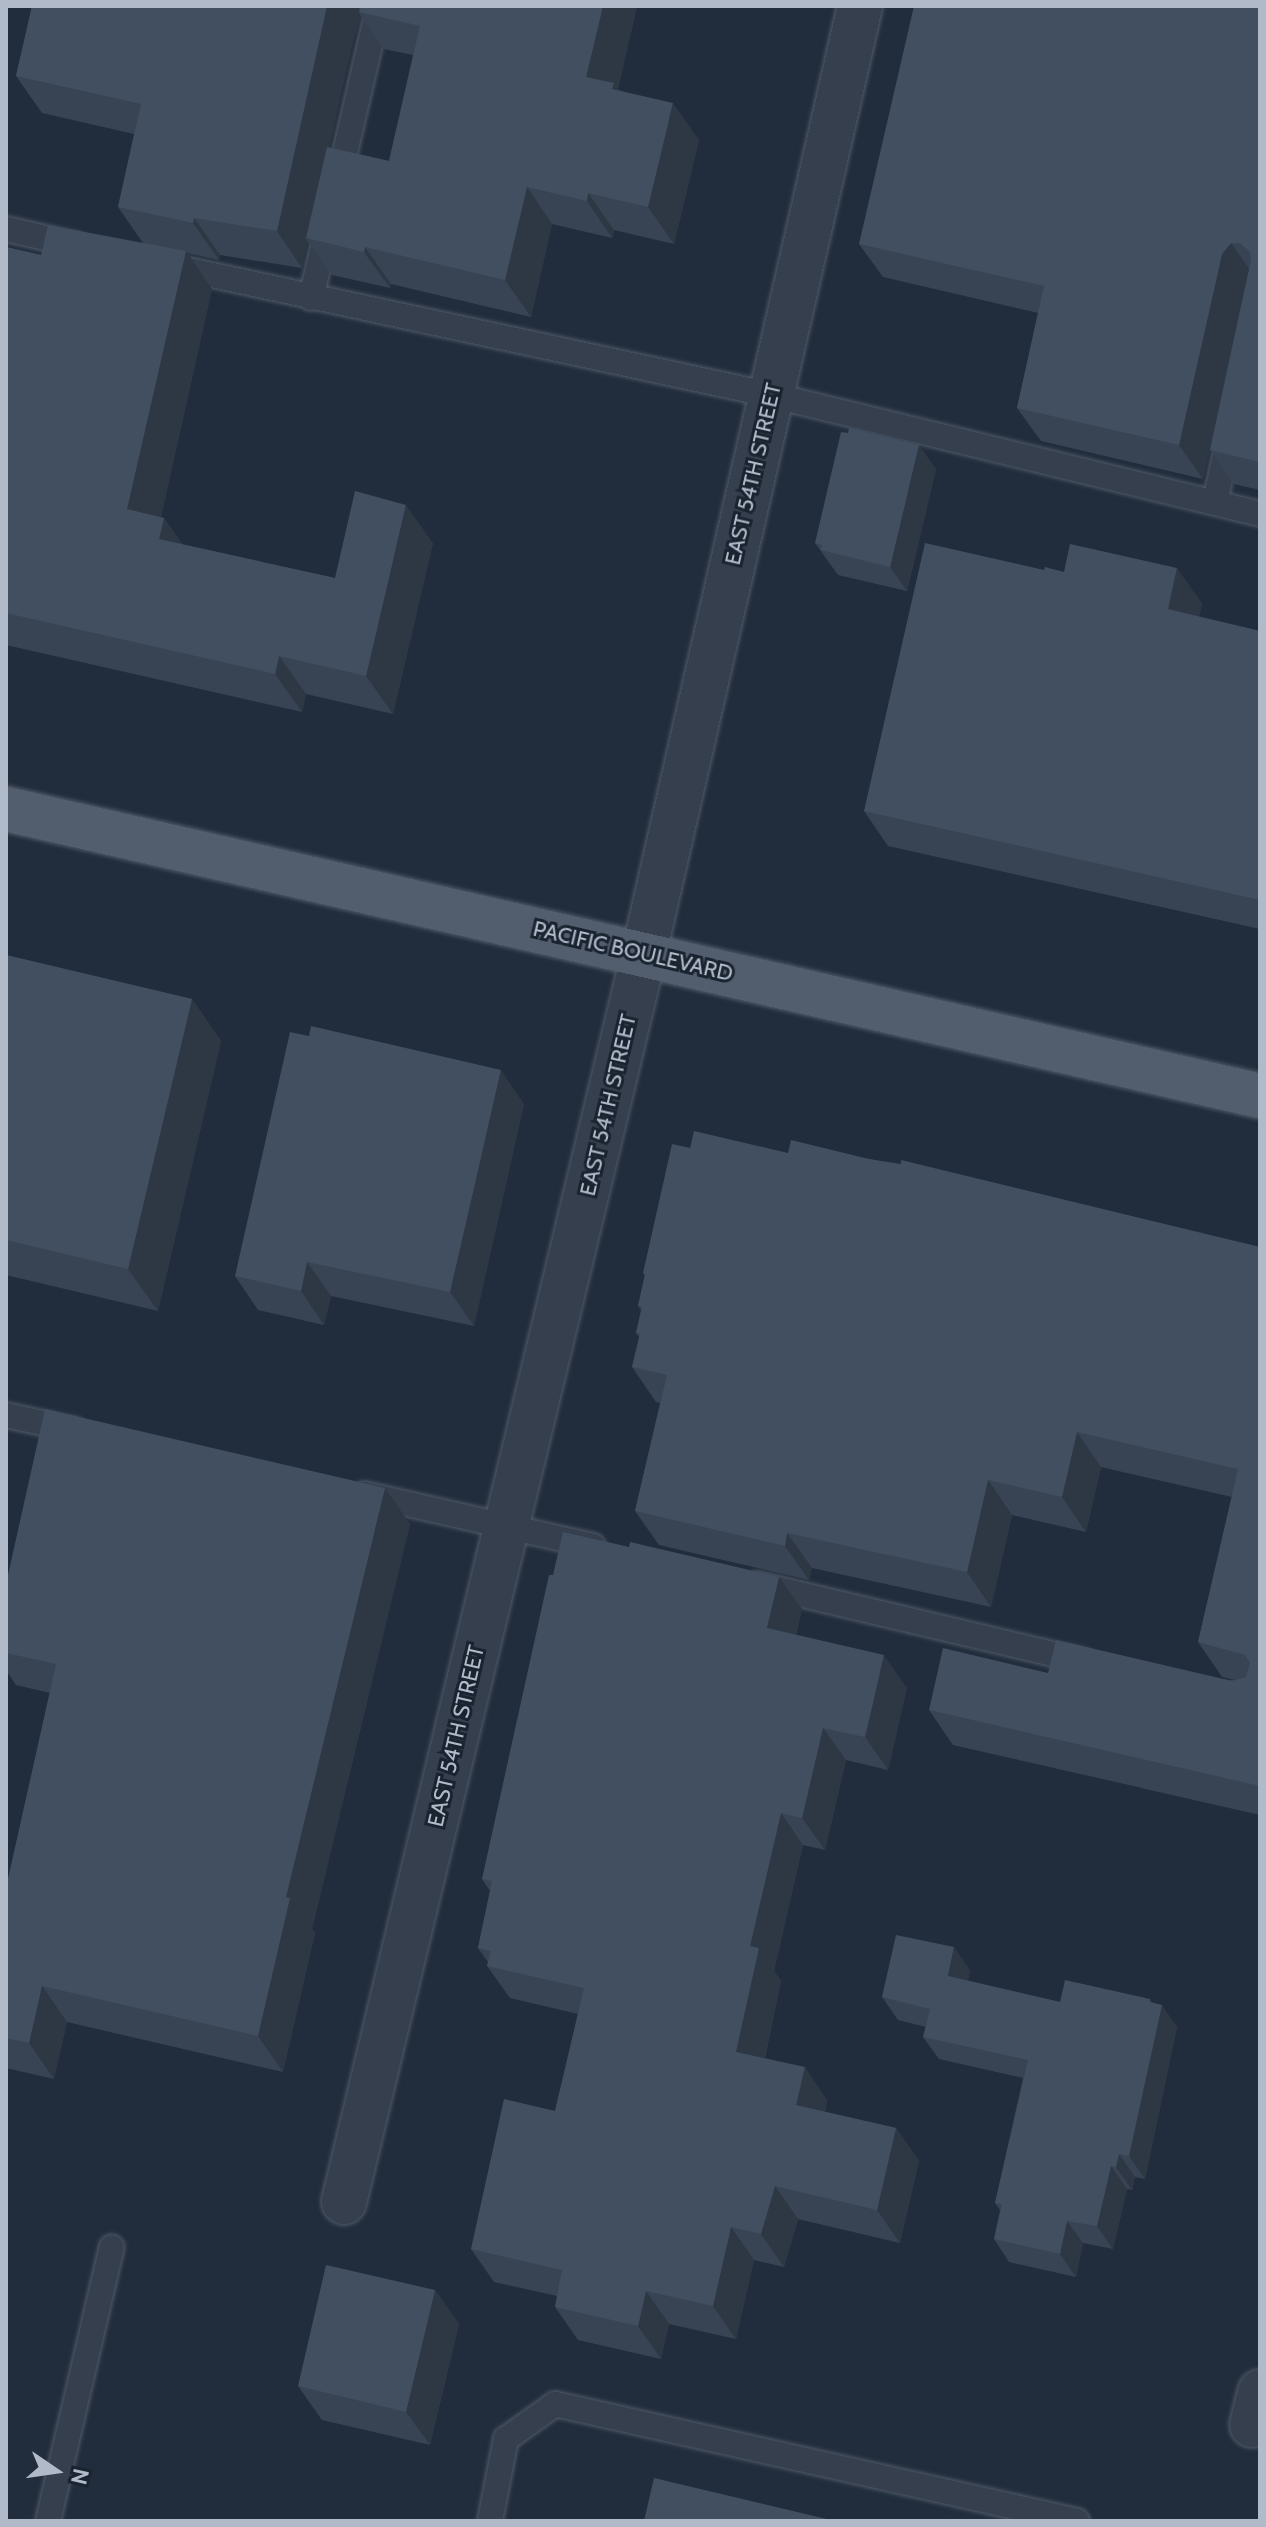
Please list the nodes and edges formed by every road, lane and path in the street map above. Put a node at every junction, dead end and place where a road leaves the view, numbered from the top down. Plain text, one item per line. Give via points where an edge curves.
1 (379, 6) edge
2 (860, 6) edge
3 (6, 229) edge
4 (97, 249) edge
5 (143, 260) edge
6 (311, 298) junction
7 (771, 395) junction
8 (1234, 412) edge
9 (1215, 502) junction
10 (1260, 514) edge
11 (6, 809) edge
12 (644, 953) junction
13 (1260, 1096) edge
14 (6, 1415) edge
15 (101, 1436) edge
16 (335, 1487) edge
17 (507, 1525) junction
18 (616, 1551) edge
19 (740, 1580) edge
20 (1109, 1666) edge
21 (344, 2202) dead end
22 (112, 2247) dead end
23 (48, 2521) edge
24 (490, 2521) edge
25 (1077, 2521) edge

1 - 6 lane
2 - 7 street, EAST 54TH STREET
3 - 4 lane
5 - 6 lane
6 - 7 lane
7 - 9 lane
7 - 12 street, EAST 54TH STREET
8 - 9 lane
9 - 10 lane
11 - 12 main road, PACIFIC BOULEVARD
12 - 13 main road, PACIFIC BOULEVARD
12 - 17 street, EAST 54TH STREET
14 - 15 lane
16 - 17 lane
17 - 18 lane
17 - 21 street, EAST 54TH STREET
19 - 20 lane
22 - 23 lane
24 - 25 lane via 506,2439 555,2404

